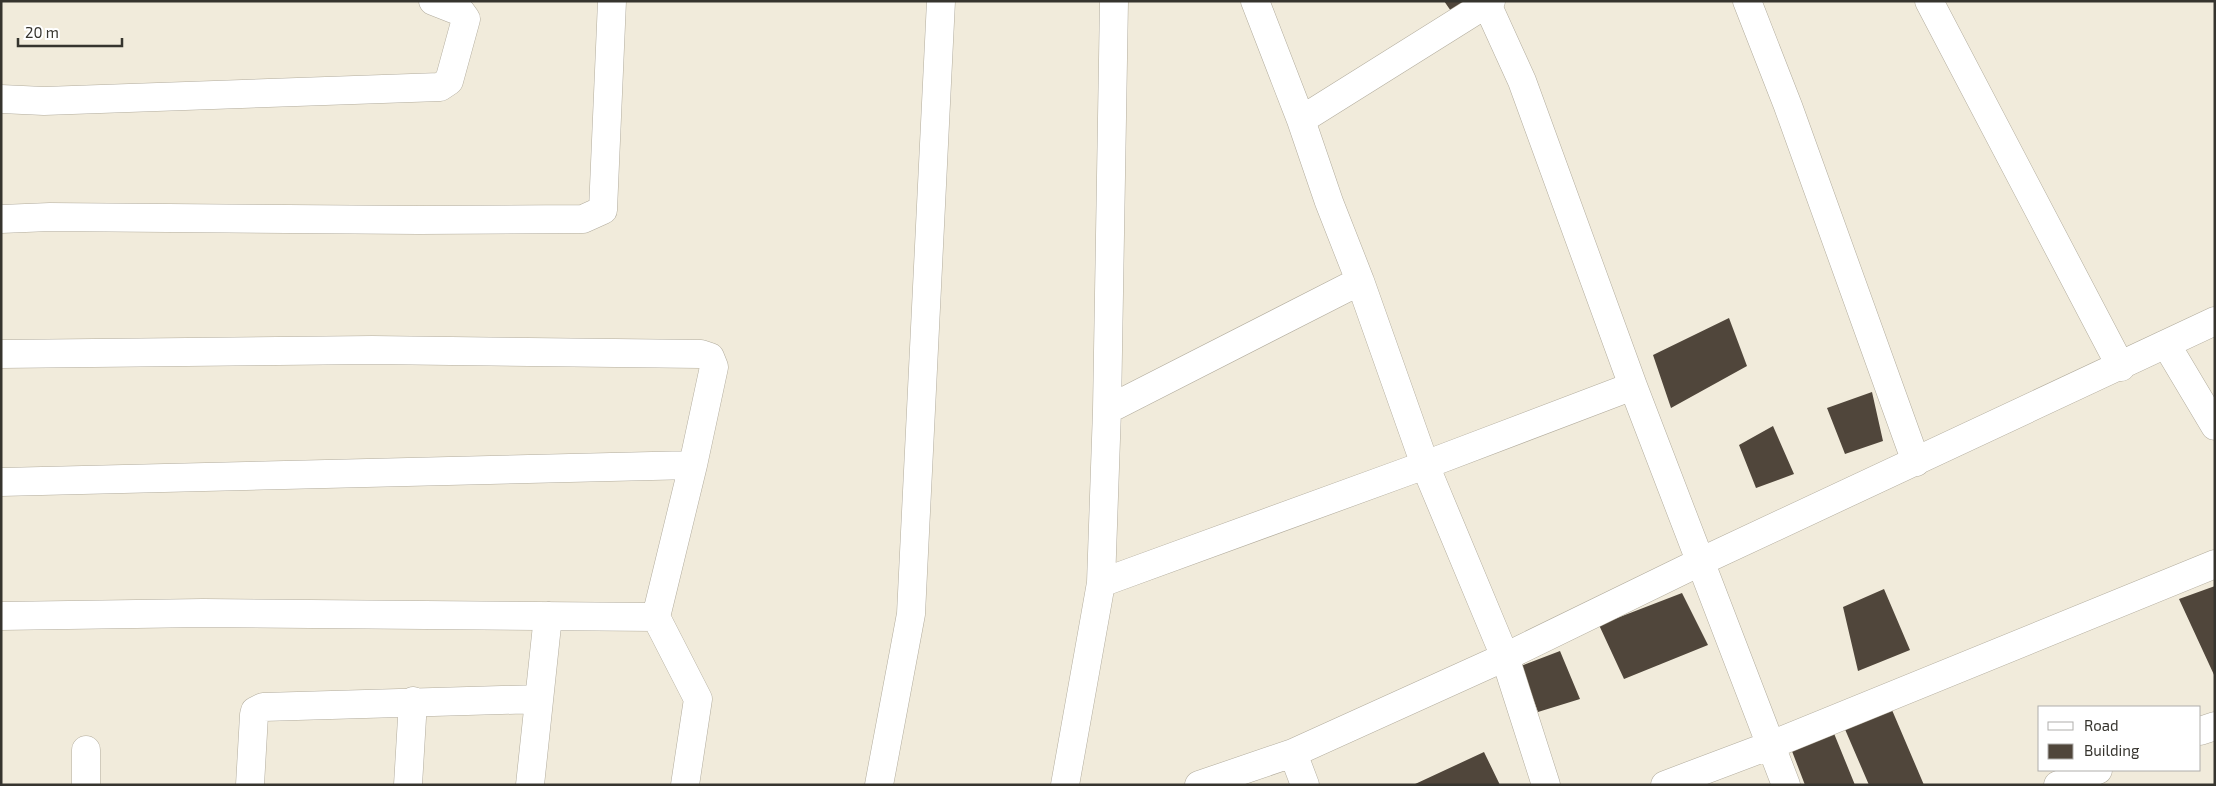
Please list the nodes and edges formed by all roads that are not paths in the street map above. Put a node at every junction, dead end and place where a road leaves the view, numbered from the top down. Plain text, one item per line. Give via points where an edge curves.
1 (433, 1) edge
2 (612, 1) edge
3 (941, 1) edge
4 (1114, 1) edge
5 (1255, 1) edge
6 (1746, 1) edge
7 (1489, 3) edge
8 (1937, 4) edge
9 (1, 99) edge
10 (1301, 120) junction
11 (1, 219) edge
12 (1360, 281) junction
13 (2215, 321) edge
14 (2166, 344) junction
15 (1, 354) edge
16 (2121, 367) junction
17 (1633, 386) junction
18 (1108, 410) junction
19 (2215, 426) edge
20 (1916, 462) junction
21 (693, 465) junction
22 (1426, 465) junction
23 (1, 482) edge
24 (1702, 561) junction
25 (2215, 564) edge
26 (1101, 584) junction
27 (1, 616) edge
28 (548, 616) junction
29 (656, 617) junction
30 (1505, 657) junction
31 (539, 699) junction
32 (413, 701) junction
33 (2215, 726) edge
34 (2201, 731) edge
35 (1771, 745) junction
36 (86, 750) dead end
37 (1292, 753) junction
38 (2095, 771) edge
39 (86, 785) edge
40 (250, 785) edge
41 (408, 785) edge
42 (530, 785) edge
43 (685, 785) edge
44 (879, 785) edge
45 (1066, 785) edge
46 (1200, 785) edge
47 (1305, 785) edge
48 (1546, 785) edge
49 (1665, 785) edge
50 (1786, 785) edge
51 (2058, 785) edge

1 - 9 street via 461,12 466,19 448,81 440,87 44,101
2 - 11 street via 603,210 583,219
3 - 44 street via 911,614
4 - 18 street
5 - 10 street
6 - 20 street via 1788,106
7 - 10 street
7 - 17 street via 1522,81
8 - 16 street
10 - 12 street
12 - 18 street
12 - 22 street
13 - 14 street
14 - 16 street
14 - 19 street
15 - 21 street via 372,350 701,354 710,357 714,367
16 - 20 street
17 - 22 street
17 - 24 street
18 - 26 street
20 - 24 street
21 - 23 street
21 - 29 street
22 - 26 street
22 - 30 street
24 - 30 street
24 - 35 street
25 - 35 street
26 - 45 street
27 - 28 street via 203,613
28 - 29 street
28 - 31 street
29 - 43 street via 698,699
30 - 37 street
30 - 48 street
31 - 32 street
31 - 42 street
32 - 40 street via 259,708 254,715
32 - 41 street
33 - 34 street
35 - 49 street
35 - 50 street
36 - 39 street
37 - 46 street
37 - 47 street
38 - 51 street

